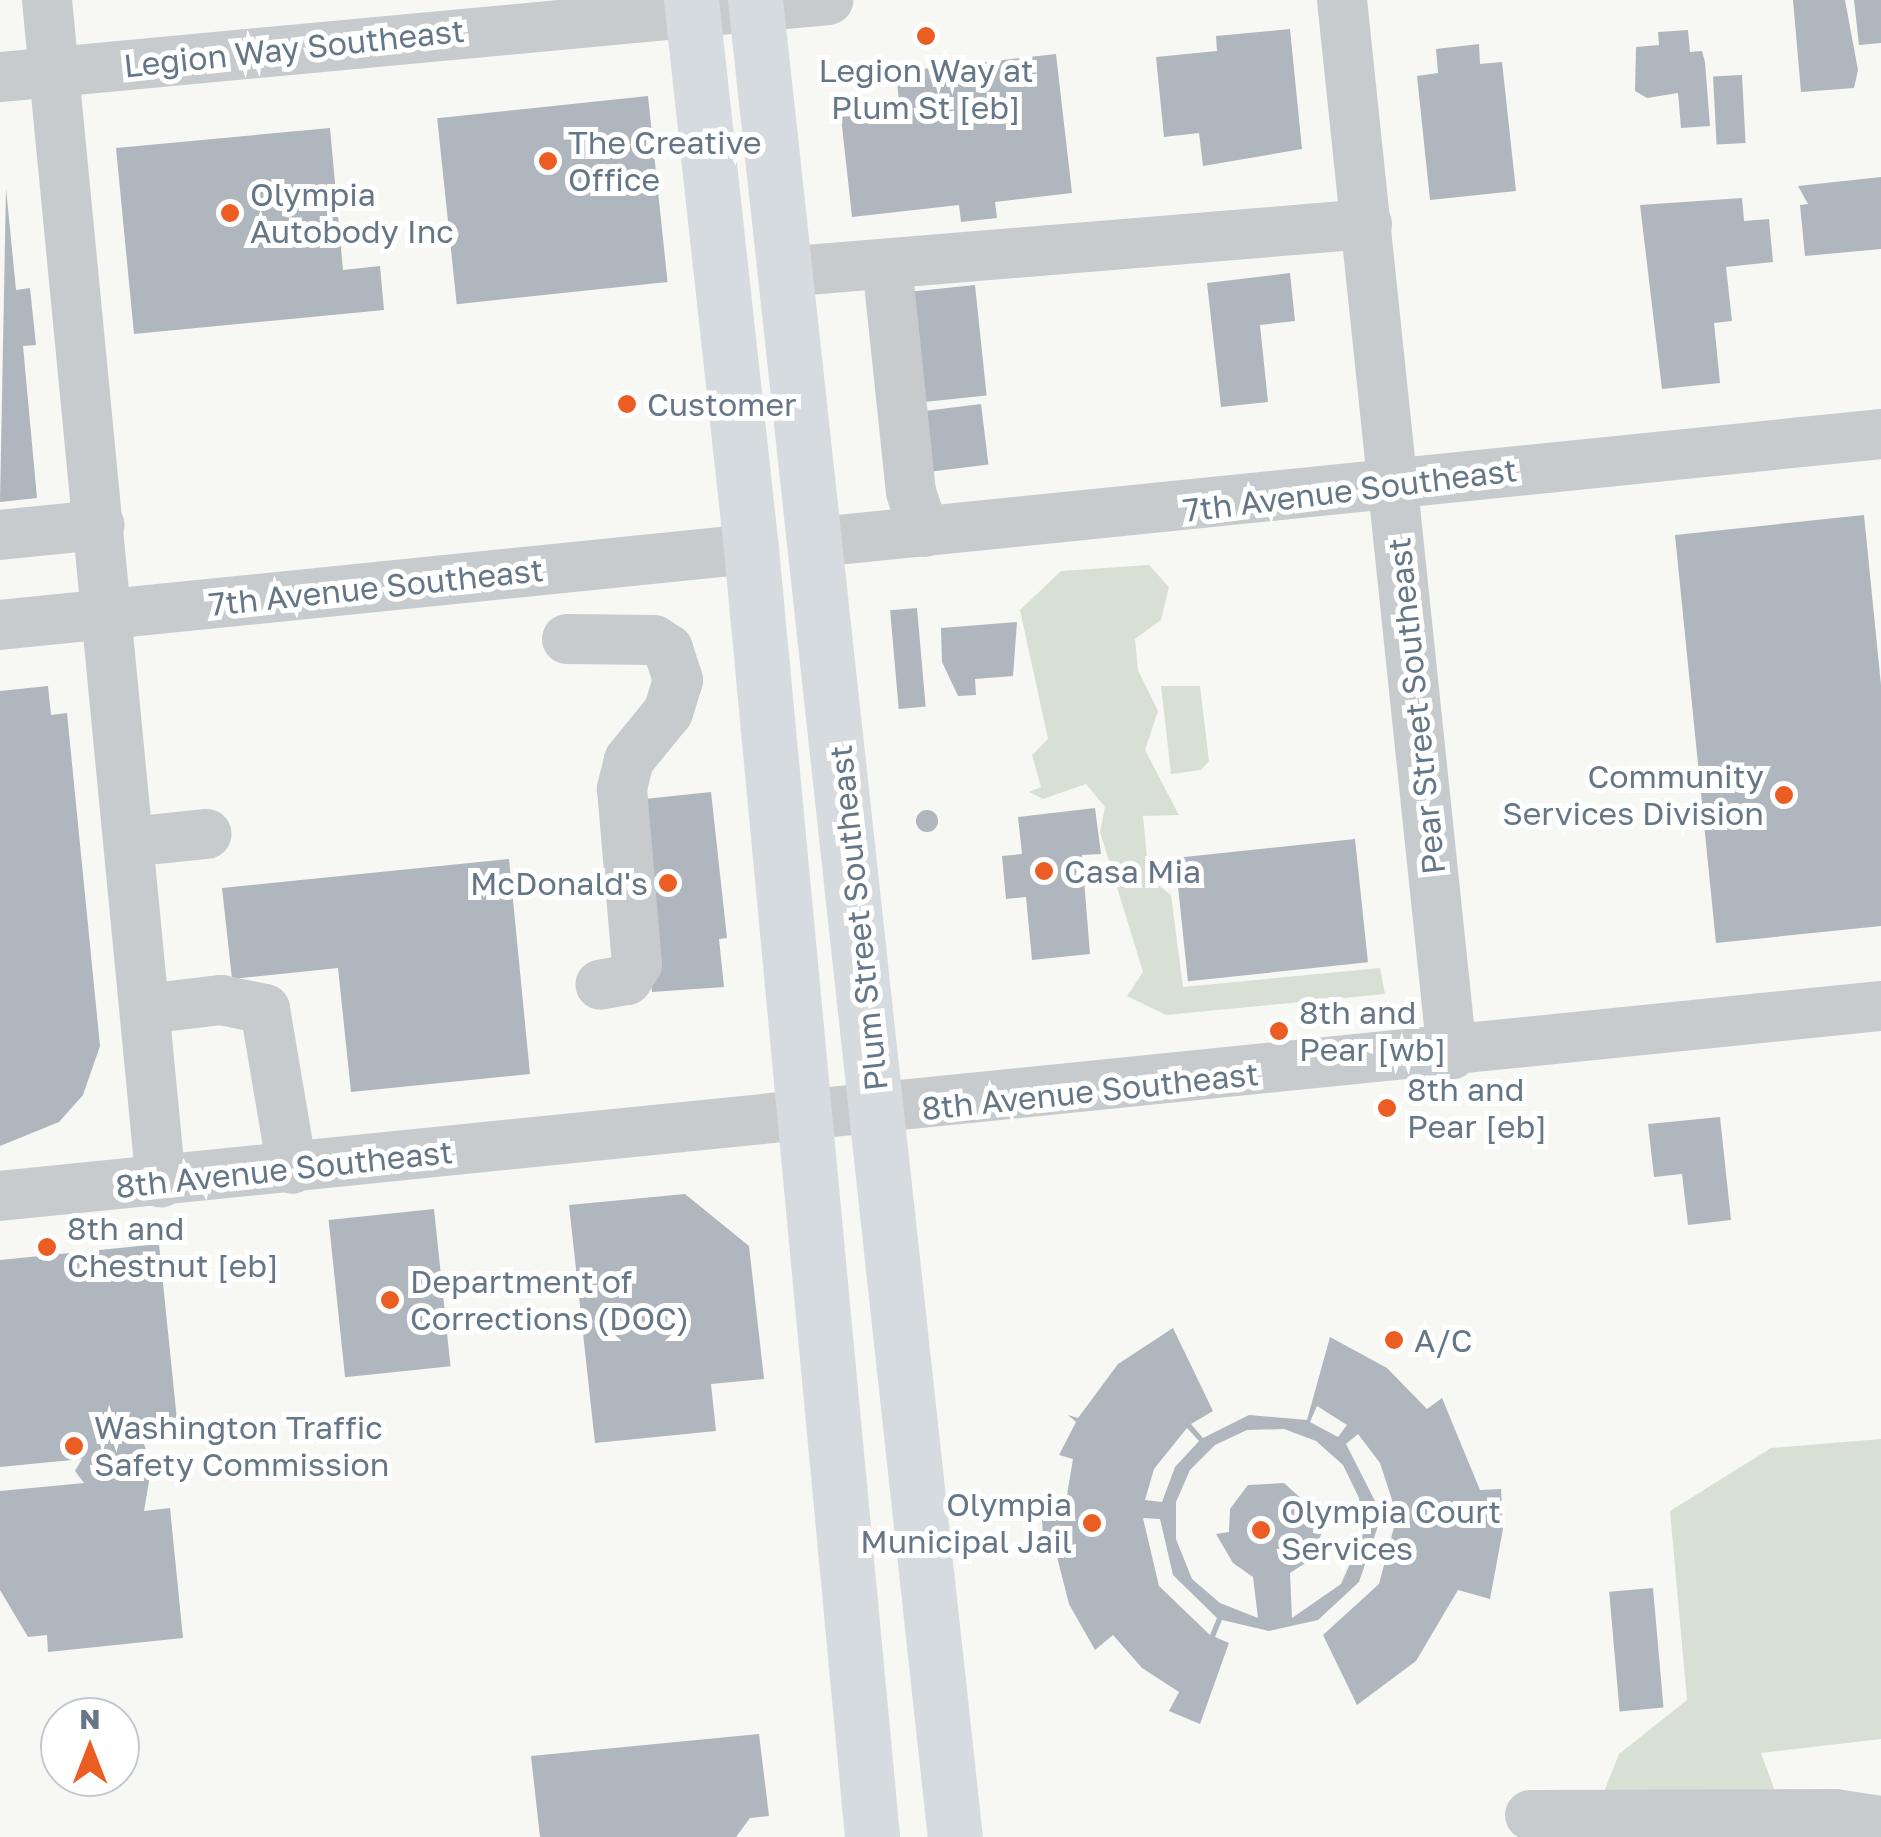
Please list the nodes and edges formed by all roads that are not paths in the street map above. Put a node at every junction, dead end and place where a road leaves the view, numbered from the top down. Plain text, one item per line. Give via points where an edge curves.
1 (48, 0) edge
2 (828, 0) edge
3 (1342, 0) edge
4 (755, 4) edge
5 (691, 5) edge
6 (54, 72) junction
7 (0, 77) edge
8 (1366, 224) junction
9 (887, 264) junction
10 (783, 272) junction
11 (1881, 434) edge
12 (1393, 483) junction
13 (99, 525) junction
14 (924, 532) junction
15 (0, 534) edge
16 (818, 542) junction
17 (751, 549) junction
18 (108, 615) junction
19 (0, 625) edge
20 (568, 640) dead end
21 (207, 834) dead end
22 (129, 842) junction
23 (600, 984) dead end
24 (1881, 1006) edge
25 (145, 1009) junction
26 (1452, 1054) junction
27 (878, 1112) junction
28 (804, 1118) junction
29 (292, 1169) junction
30 (161, 1182) junction
31 (0, 1196) edge
32 (1530, 1815) dead end
33 (1881, 1821) edge
34 (872, 1837) edge
35 (955, 1837) edge

1 - 6 street
2 - 4 street, Legion Way Southeast
3 - 8 street, Pear Street Southeast
4 - 5 street, Legion Way Southeast
4 - 10 main road, Plum Street Southeast
5 - 6 street, Legion Way Southeast
5 - 17 main road
6 - 7 street, Legion Way Southeast
6 - 13 street
8 - 9 street
8 - 12 street, Pear Street Southeast
9 - 10 street
9 - 14 street via 911,492
10 - 16 main road, Plum Street Southeast
11 - 12 street, 7th Avenue Southeast
12 - 14 street, 7th Avenue Southeast via 1062,498
12 - 26 street, Pear Street Southeast
13 - 15 street
13 - 18 street
14 - 16 street, 7th Avenue Southeast
16 - 27 main road, Plum Street Southeast
17 - 18 street, 7th Avenue Southeast
17 - 28 main road
18 - 19 street, 7th Avenue Southeast
18 - 22 street
20 - 23 street via 654,640 668,649 678,680 668,712 629,760 622,788 637,964 627,980
21 - 22 street
22 - 25 street
24 - 26 street, 8th Avenue Southeast
25 - 29 street via 220,1000 265,1009
25 - 30 street
26 - 27 street, 8th Avenue Southeast
27 - 28 street, 8th Avenue Southeast
27 - 35 main road, Plum Street Southeast
28 - 29 street, 8th Avenue Southeast
28 - 34 main road
29 - 30 street, 8th Avenue Southeast
30 - 31 street, 8th Avenue Southeast
32 - 33 street via 1835,1814

